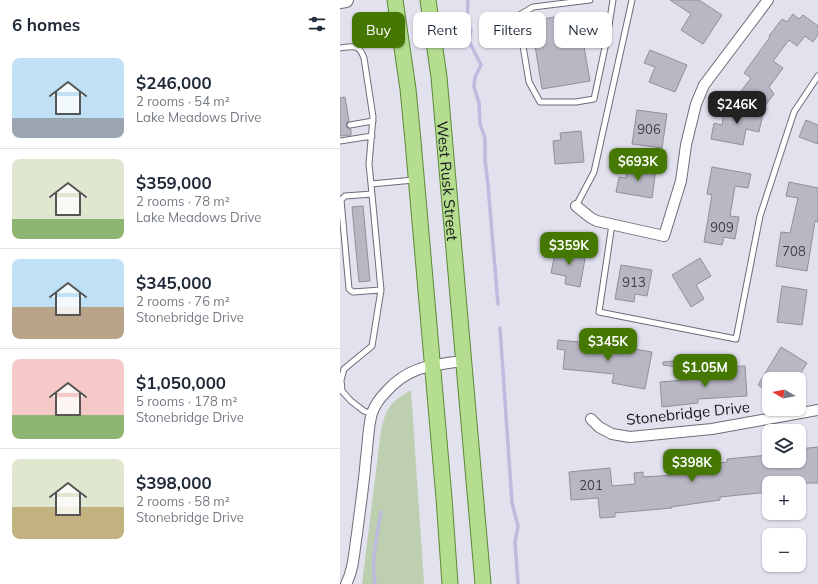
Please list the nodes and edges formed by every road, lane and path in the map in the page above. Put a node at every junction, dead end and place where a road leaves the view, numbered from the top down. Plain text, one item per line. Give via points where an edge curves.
1 (346, 0) edge
2 (395, 0) edge
3 (428, 0) edge
4 (590, 0) edge
5 (613, 0) edge
6 (632, 0) edge
7 (768, 0) edge
8 (340, 1) edge
9 (340, 48) edge
10 (818, 76) edge
11 (373, 121) junction
12 (350, 125) dead end
13 (372, 136) junction
14 (340, 140) edge
15 (417, 179) junction
16 (371, 184) junction
17 (372, 194) junction
18 (576, 206) joint
19 (612, 224) junction
20 (381, 290) junction
21 (464, 361) junction
22 (432, 365) junction
23 (818, 410) edge
24 (372, 414) junction
25 (590, 419) dead end
26 (346, 584) edge
27 (450, 584) edge
28 (483, 584) edge

1 - 8 main road
2 - 15 main road via 408,89
3 - 21 main road, West Rusk Street via 439,78
4 - 5 lane via 533,7 518,16 529,82 540,102 594,99
6 - 18 lane via 594,172
7 - 19 street via 704,85 696,104 681,180 664,236
9 - 11 lane via 353,46 363,54
10 - 19 lane via 794,112 760,216 736,339 599,312
11 - 12 lane
11 - 13 lane
13 - 14 lane
13 - 16 lane via 369,164
15 - 16 lane
15 - 22 main road
16 - 17 lane
17 - 20 lane
17 - 20 lane via 345,196 341,200 349,289 353,292
18 - 19 street via 591,218
20 - 24 lane via 372,346 344,369 341,380 342,391 351,402
21 - 22 street
21 - 28 main road, West Rusk Street
22 - 24 street via 422,367 392,384 381,396
22 - 27 main road
23 - 25 street, Stonebridge Drive via 712,429 630,437 612,434
24 - 26 street via 352,570

